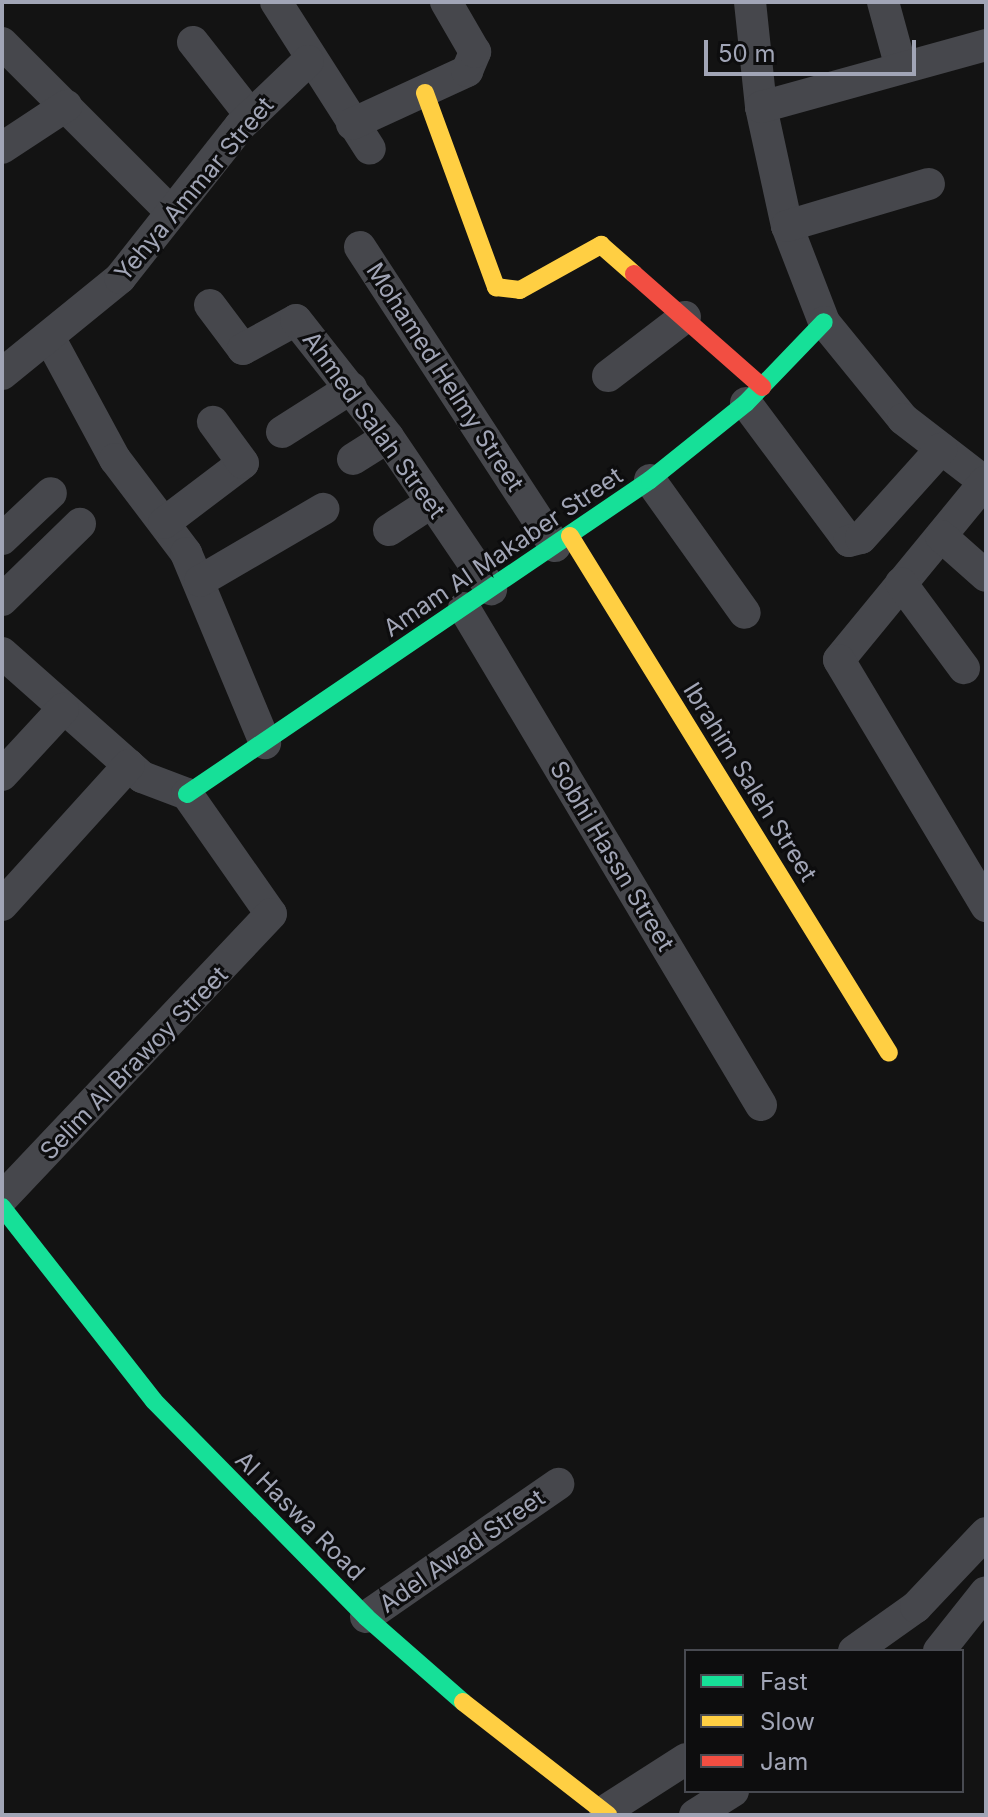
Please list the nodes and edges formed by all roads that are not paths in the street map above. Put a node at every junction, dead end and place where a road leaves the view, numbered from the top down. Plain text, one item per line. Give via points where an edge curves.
1 (276, 2) edge
2 (446, 2) edge
3 (750, 2) edge
4 (883, 2) edge
5 (193, 42) dead end
6 (2, 43) edge
7 (986, 45) edge
8 (308, 61) junction
9 (901, 68) junction
10 (425, 93) junction
11 (66, 106) junction
12 (761, 107) junction
13 (251, 116) junction
14 (2, 148) edge
15 (929, 184) dead end
16 (171, 212) junction
17 (787, 226) junction
18 (360, 247) dead end
19 (210, 305) dead end
20 (685, 317) junction
21 (824, 322) junction
22 (49, 337) junction
23 (2, 374) edge
24 (608, 376) dead end
25 (351, 388) junction
26 (754, 395) junction
27 (213, 422) dead end
28 (282, 432) dead end
29 (388, 437) junction
30 (941, 449) junction
31 (353, 459) dead end
32 (650, 480) junction
33 (986, 483) edge
34 (51, 493) dead end
35 (432, 502) junction
36 (323, 509) dead end
37 (164, 523) junction
38 (80, 524) dead end
39 (389, 530) dead end
40 (941, 536) junction
41 (2, 539) edge
42 (563, 541) junction
43 (986, 576) edge
44 (200, 581) junction
45 (901, 583) junction
46 (491, 589) junction
47 (2, 600) edge
48 (464, 608) junction
49 (745, 613) dead end
50 (2, 653) edge
51 (964, 668) dead end
52 (63, 709) junction
53 (265, 743) junction
54 (129, 765) junction
55 (2, 775) edge
56 (187, 794) junction
57 (2, 905) edge
58 (986, 906) edge
59 (889, 1053) dead end
60 (761, 1105) dead end
61 (2, 1198) edge
62 (2, 1207) edge
63 (558, 1484) dead end
64 (986, 1533) edge
65 (986, 1592) edge
66 (366, 1617) junction
67 (857, 1649) edge
68 (941, 1649) edge
69 (684, 1760) edge
70 (730, 1793) edge
71 (607, 1813) edge
72 (695, 1815) edge

1 - 8 street
2 - 10 street via 473,59 462,76
3 - 12 street
4 - 9 street
5 - 13 street
6 - 11 street
7 - 9 street
8 - 10 street via 361,136
8 - 13 street, Yehya Ammar Street
9 - 12 street
10 - 20 street via 496,287 520,290 601,245
11 - 14 street
11 - 16 street
12 - 17 street
13 - 16 street, Yehya Ammar Street
15 - 17 street
16 - 22 street, Yehya Ammar Street via 120,278
17 - 21 street
18 - 42 street, Mohamed Helmy Street
19 - 25 street, Ahmed Salah Street via 243,349 295,319
20 - 24 street
20 - 26 street
21 - 26 street, Amam Al Makaber Street
21 - 30 street via 870,384
22 - 23 street, Yehya Ammar Street
22 - 37 street via 115,459
25 - 28 street
25 - 29 street, Ahmed Salah Street
26 - 30 street via 849,541 861,538
26 - 32 street, Amam Al Makaber Street
27 - 37 street via 243,463
29 - 31 street
29 - 35 street, Ahmed Salah Street
30 - 33 street
32 - 42 street, Amam Al Makaber Street
32 - 49 street
33 - 40 street
34 - 41 street
35 - 39 street
35 - 46 street, Ahmed Salah Street
36 - 44 street
37 - 44 street
38 - 47 street
40 - 43 street
40 - 45 street
42 - 46 street, Amam Al Makaber Street
42 - 59 street, Ibrahim Saleh Street
44 - 53 street
45 - 51 street
45 - 58 street via 842,652 840,663
46 - 48 street, Amam Al Makaber Street
48 - 53 street, Amam Al Makaber Street
48 - 60 street, Sobhi Hassn Street
50 - 52 street
52 - 54 street
52 - 55 street
53 - 56 street, Amam Al Makaber Street
54 - 56 street via 155,786
54 - 57 street
56 - 61 street, Selim Al Brawoy Street via 267,900 265,927
62 - 66 street, Al Haswa Road via 154,1401
63 - 66 street, Adel Awad Street
64 - 67 street via 916,1607
65 - 68 street
66 - 71 street, Al Haswa Road via 522,1755
69 - 71 street
70 - 72 street

